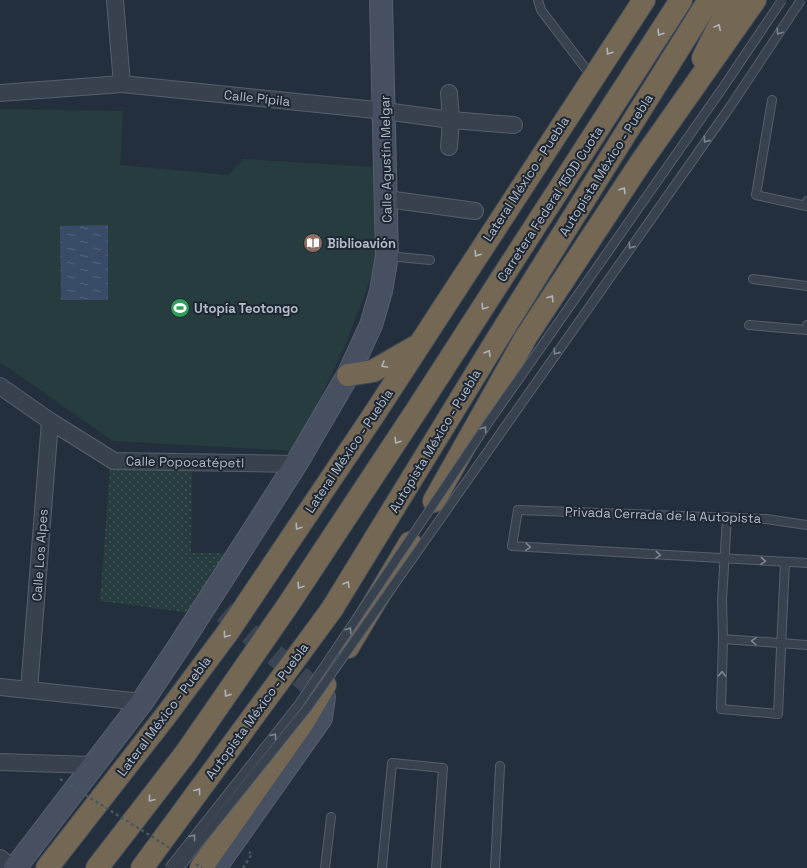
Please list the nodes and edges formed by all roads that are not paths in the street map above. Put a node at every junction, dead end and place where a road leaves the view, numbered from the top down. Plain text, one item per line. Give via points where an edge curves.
1 (115, 0) edge
2 (381, 0) edge
3 (538, 0) edge
4 (644, 0) edge
5 (681, 0) edge
6 (709, 0) edge
7 (732, 0) edge
8 (755, 0) edge
9 (764, 0) edge
10 (782, 0) edge
11 (801, 0) edge
12 (635, 10) edge
13 (725, 44) junction
14 (592, 77) junction
15 (122, 84) junction
16 (0, 93) edge
17 (449, 93) dead end
18 (684, 100) junction
19 (772, 100) dead end
20 (385, 111) junction
21 (451, 120) junction
22 (514, 126) dead end
23 (450, 148) dead end
24 (387, 199) junction
25 (807, 200) edge
26 (475, 211) dead end
27 (387, 256) junction
28 (430, 260) dead end
29 (752, 279) dead end
30 (807, 286) edge
31 (749, 325) dead end
32 (807, 325) edge
33 (418, 345) junction
34 (348, 375) junction
35 (0, 386) edge
36 (50, 421) junction
37 (296, 464) junction
38 (727, 517) junction
39 (807, 525) edge
40 (724, 559) junction
41 (785, 562) junction
42 (807, 563) edge
43 (723, 639) junction
44 (782, 643) junction
45 (807, 645) edge
46 (0, 687) edge
47 (29, 690) junction
48 (324, 697) dead end
49 (142, 702) junction
50 (0, 762) edge
51 (92, 765) junction
52 (500, 766) dead end
53 (330, 817) dead end
54 (0, 858) edge
55 (204, 867) edge
56 (14, 868) edge
57 (47, 868) edge
58 (97, 868) edge
59 (142, 868) edge
60 (169, 868) edge
61 (179, 868) edge
62 (326, 868) edge
63 (382, 868) edge
64 (436, 868) edge
65 (495, 868) edge

1 - 15 street
2 - 20 street, Calle Agustín Melgar
3 - 14 lane via 541,10
4 - 12 highway, Lateral México - Puebla
5 -> 58 highway, Carretera Federal 150D Cuota via 418,408 288,604 189,748
59 -> 6 highway, Autopista México - Puebla via 332,609
18 -> 7 highway
8 - 13 highway
9 - 13 highway
60 -> 10 lane, bridge via 299,704 488,423
11 -> 61 lane, bridge via 730,107 308,707
12 -> 14 highway, Lateral México - Puebla
13 - 18 highway
14 -> 33 highway, Lateral México - Puebla
15 - 16 street, Calle Pípila
15 - 20 street, Calle Pípila
17 - 21 street
55 -> 18 highway via 304,720 404,554 526,337
19 - 25 lane via 756,195 806,206
20 - 21 street, Calle Pípila
20 - 24 street, Calle Agustín Melgar
21 - 22 street, Calle Pípila
21 - 23 street
24 - 26 street
24 - 27 street, Calle Agustín Melgar
27 - 28 lane
27 - 34 street, Calle Agustín Melgar via 381,291 371,325
29 - 30 lane
31 - 32 lane via 806,330
33 -> 34 highway via 373,371
33 -> 57 highway, Lateral México - Puebla via 228,632
34 - 37 street, Calle Agustín Melgar
35 - 36 street, Calle Popocatépetl
36 - 37 street, Calle Popocatépetl via 114,460
36 - 47 street, Calle Los Alpes
37 - 49 street, Calle Agustín Melgar via 216,606
38 - 39 lane, Privada Cerrada de la Autopista
38 - 40 lane
38 -> 40 lane, Privada Cerrada de la Autopista via 518,510 512,546
40 -> 41 lane
40 - 43 lane
41 - 42 lane
41 - 44 lane
44 -> 43 lane
44 -> 43 lane via 778,714 722,709
44 - 45 lane
46 - 47 street
47 - 49 street
48 - 55 street via 321,718
49 - 51 street, Calle Agustín Melgar
50 - 51 street
51 - 56 street, Calle Agustín Melgar
52 - 65 lane
53 - 62 lane
54 - 56 street
63 - 64 lane via 392,763 443,768

